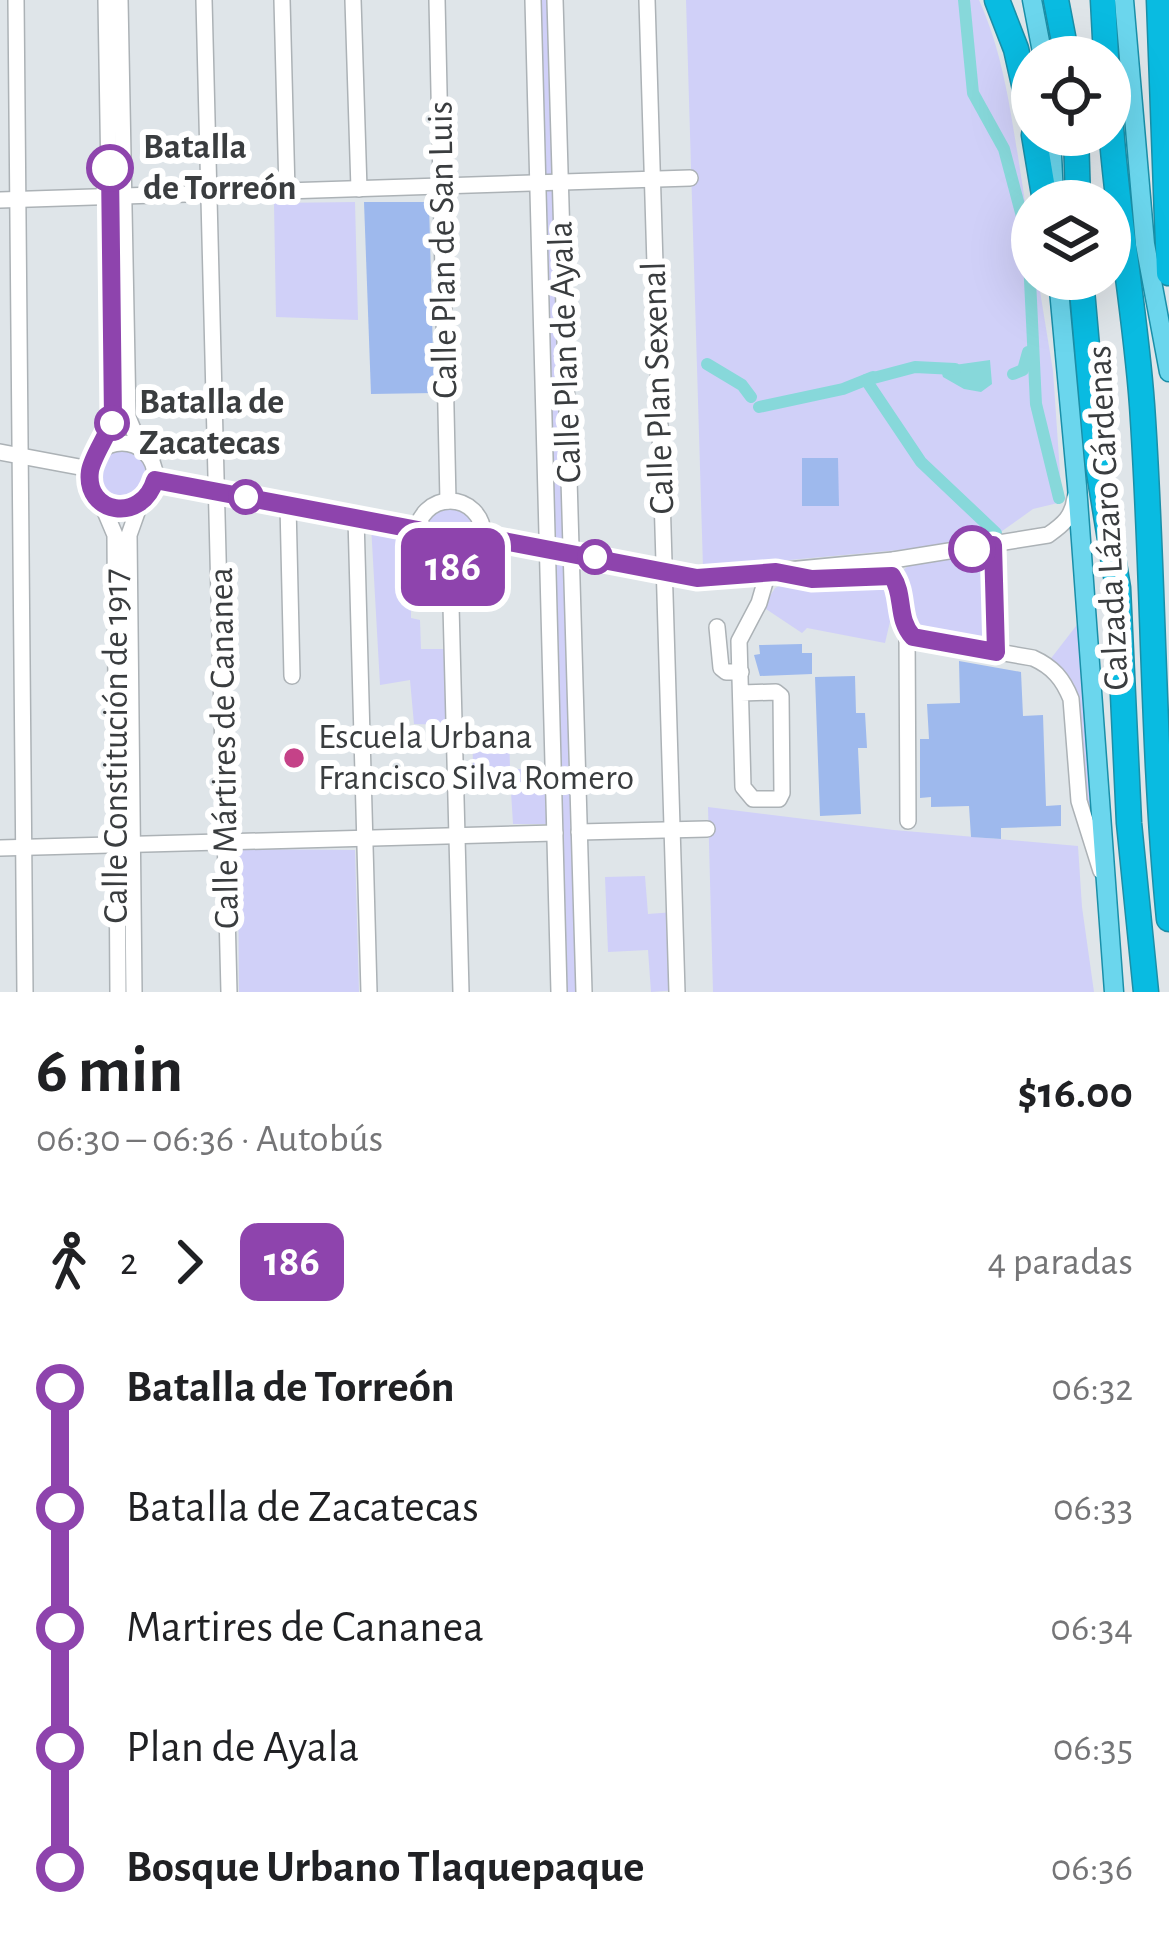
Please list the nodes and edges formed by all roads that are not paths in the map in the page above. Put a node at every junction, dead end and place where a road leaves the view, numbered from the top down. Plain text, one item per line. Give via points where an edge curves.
1 (16, 0) edge
2 (106, 0) edge
3 (120, 0) edge
4 (204, 0) edge
5 (282, 0) edge
6 (353, 0) edge
7 (437, 0) edge
8 (533, 0) edge
9 (555, 0) edge
10 (646, 0) edge
11 (997, 0) edge
12 (1032, 0) edge
13 (1103, 0) edge
14 (1124, 0) edge
15 (1159, 0) edge
16 (1057, 6) edge
17 (1011, 36) edge
18 (1039, 36) edge
19 (1063, 36) edge
20 (1105, 36) edge
21 (1113, 156) edge
22 (690, 178) dead end
23 (652, 179) junction
24 (560, 182) junction
25 (538, 183) junction
26 (442, 186) junction
27 (359, 189) junction
28 (287, 191) junction
29 (208, 194) junction
30 (118, 196) junction
31 (9, 199) edge
32 (1169, 273) edge
33 (1060, 300) edge
34 (1083, 300) edge
35 (1169, 372) edge
36 (141, 449) junction
37 (102, 451) junction
38 (0, 452) edge
39 (20, 456) junction
40 (90, 469) junction
41 (155, 480) junction
42 (1077, 486) junction
43 (218, 492) junction
44 (448, 501) junction
45 (101, 502) junction
46 (140, 504) junction
47 (288, 505) junction
48 (356, 518) junction
49 (418, 530) junction
50 (483, 537) junction
51 (993, 545) junction
52 (548, 548) junction
53 (570, 553) junction
54 (450, 567) junction
55 (893, 568) junction
56 (664, 570) junction
57 (772, 572) junction
58 (717, 627) dead end
59 (907, 631) junction
60 (996, 652) junction
61 (741, 672) junction
62 (292, 676) dead end
63 (741, 693) junction
64 (908, 821) dead end
65 (707, 829) dead end
66 (672, 830) junction
67 (579, 832) junction
68 (556, 833) junction
69 (457, 836) junction
70 (365, 838) junction
71 (226, 842) junction
72 (125, 844) junction
73 (0, 848) edge
74 (24, 848) junction
75 (1104, 880) junction
76 (1169, 919) edge
77 (25, 992) edge
78 (118, 992) edge
79 (134, 992) edge
80 (229, 992) edge
81 (369, 992) edge
82 (461, 992) edge
83 (559, 992) edge
84 (584, 992) edge
85 (677, 992) edge
86 (1114, 992) edge
87 (1146, 992) edge

1 - 31 street
2 - 30 street
3 - 30 street
4 - 29 street, Calle Mártires de Cananea
5 - 28 street
6 - 27 street
7 - 26 street, Calle Plan de San Luis
8 - 25 street, Calle Plan de Ayala
9 - 24 street, Calle Plan de Ayala
10 - 23 street, Calle Plan Sexenal
11 - 17 highway
12 - 18 main road
13 - 20 highway
14 - 35 main road, Calzada Lázaro Cárdenas via 1145,244
15 - 32 highway
16 - 19 highway
21 - 76 highway, Calzada Lázaro Cárdenas via 1142,403
22 - 23 street
23 - 24 street
23 - 56 street, Calle Plan Sexenal
24 - 25 street
24 - 53 street, Calle Plan de Ayala
25 - 26 street
25 - 52 street, Calle Plan de Ayala
26 - 27 street
26 - 44 street, Calle Plan de San Luis
27 - 28 street
28 - 29 street
29 - 30 street
29 - 43 street, Calle Mártires de Cananea
30 - 31 street
30 - 36 street via 128,417
30 - 37 street via 113,419
31 - 39 street
33 - 42 main road, Calzada Lázaro Cárdenas
34 - 87 highway, Calzada Lázaro Cárdenas via 1118,588
36 - 37 street via 121,443
36 - 41 street
37 - 40 street
38 - 39 street
39 - 40 street
39 - 74 street
40 - 45 street
41 - 43 street
41 - 46 street
42 - 51 street via 1064,524 1048,535
42 - 75 main road, Calzada Lázaro Cárdenas
43 - 47 street
43 - 71 street, Calle Mártires de Cananea
44 - 49 street via 428,510
44 - 50 street via 474,511
45 - 46 street via 120,509
45 - 72 street, Calle Constitución de 1917 via 115,536
46 - 72 street, Calle Constitución de 1917 via 129,535
47 - 48 street
47 - 62 street
48 - 49 street
48 - 70 street
49 - 54 street via 426,556
50 - 52 street
50 - 54 street via 472,558
51 - 55 street
51 - 60 street
52 - 53 street
52 - 68 street, Calle Plan de Ayala
53 - 56 street
53 - 67 street, Calle Plan de Ayala
54 - 69 street
55 - 57 street
55 - 59 street
56 - 57 street via 703,578
56 - 66 street, Calle Plan Sexenal
57 - 61 street via 740,636
58 - 61 street via 721,668
59 - 60 street
59 - 64 street
60 - 75 street via 1047,665 1065,684 1079,801
61 - 63 street
63 - 63 street via 742,787 753,799 779,800 781,696
65 - 66 street
66 - 67 street
66 - 85 street, Calle Plan Sexenal
67 - 84 street, Calle Plan de Ayala
68 - 69 street
68 - 83 street, Calle Plan de Ayala
69 - 70 street
69 - 82 street
70 - 71 street
70 - 81 street
71 - 72 street
71 - 80 street, Calle Mártires de Cananea
72 - 74 street
72 - 78 street, Calle Constitución de 1917
72 - 79 street, Calle Constitución de 1917
73 - 74 street
74 - 77 street
75 - 86 main road, Calzada Lázaro Cárdenas

